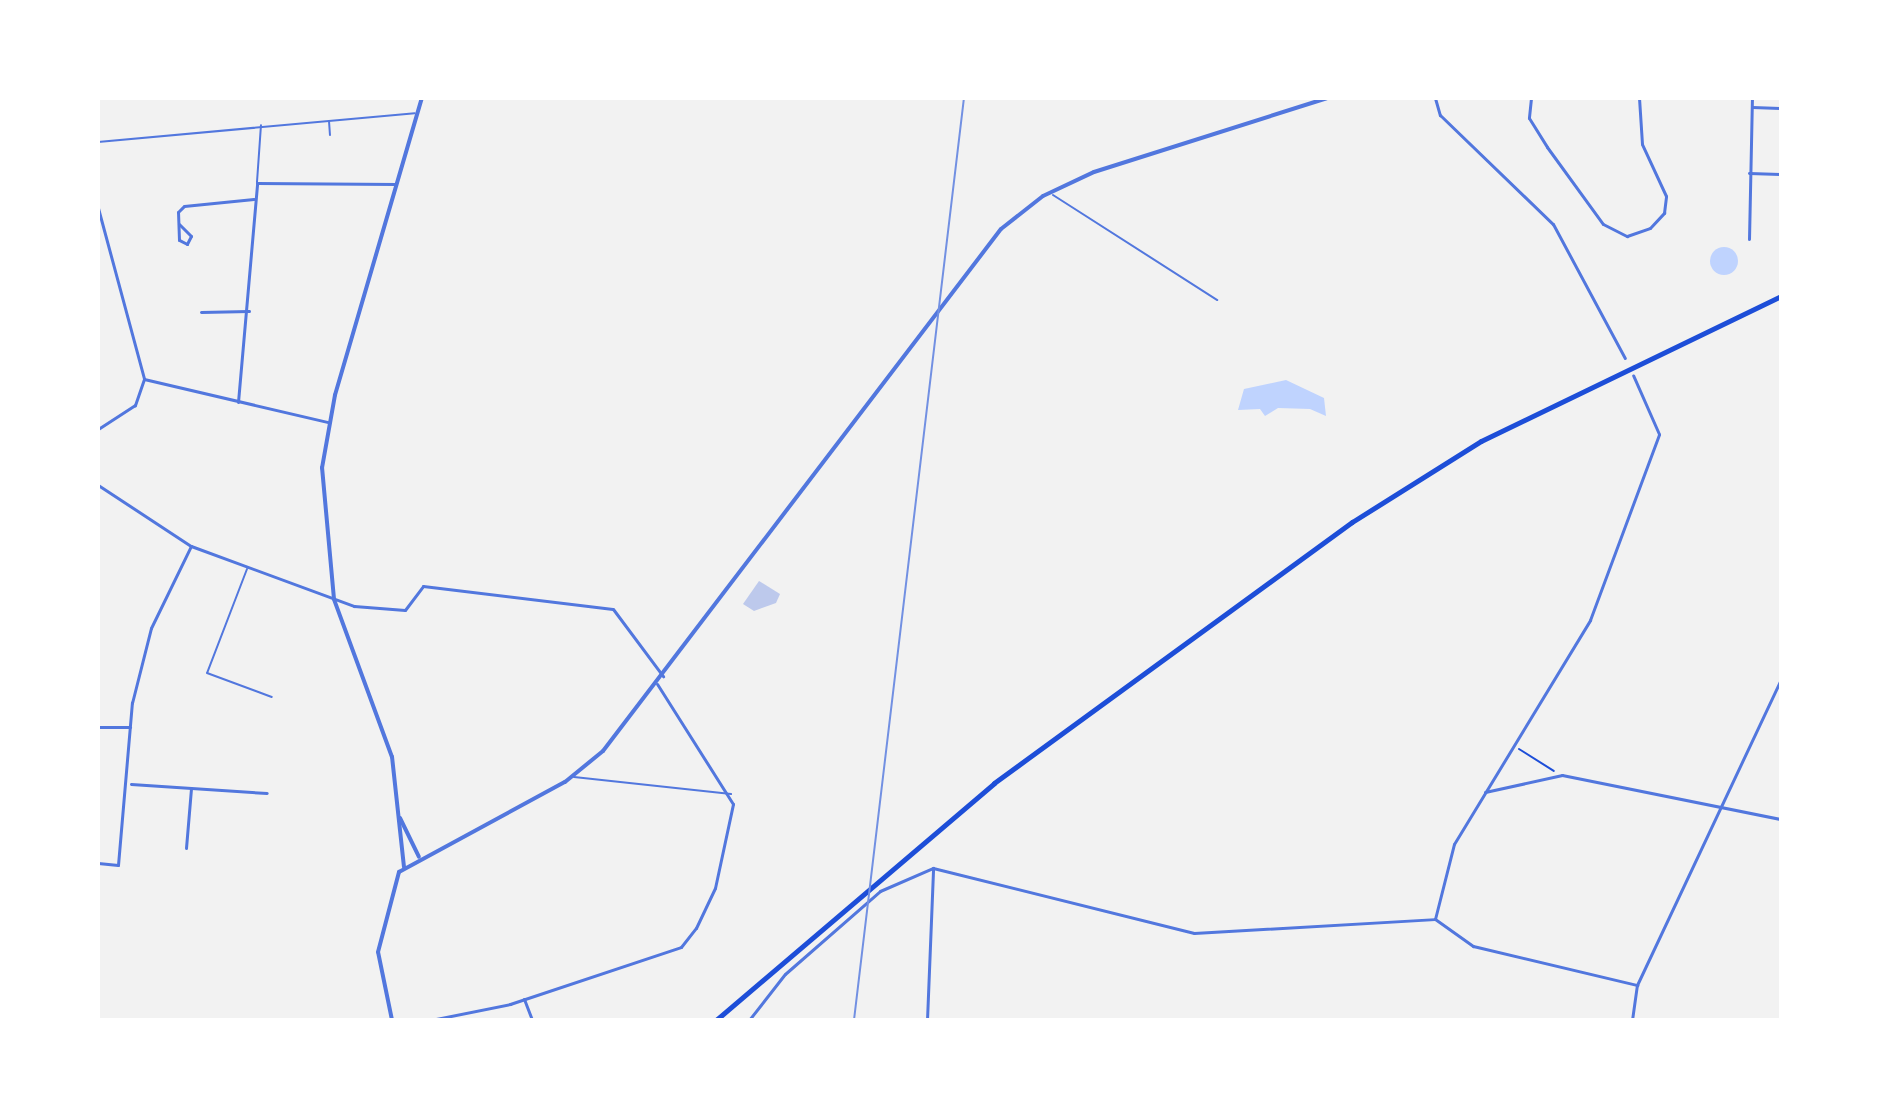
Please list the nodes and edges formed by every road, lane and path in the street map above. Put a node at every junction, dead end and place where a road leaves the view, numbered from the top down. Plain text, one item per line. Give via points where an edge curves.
1 (422, 98) edge
2 (1327, 98) edge
3 (1435, 98) edge
4 (1531, 98) edge
5 (1639, 98) edge
6 (1752, 98) edge
7 (1752, 107) junction
8 (1781, 108) edge
9 (418, 113) junction
10 (329, 119) junction
11 (261, 124) junction
12 (330, 135) dead end
13 (98, 142) edge
14 (1749, 173) junction
15 (1781, 174) edge
16 (257, 183) junction
17 (397, 185) junction
18 (1051, 192) junction
19 (254, 199) junction
20 (98, 208) edge
21 (179, 224) junction
22 (1749, 239) dead end
23 (1781, 296) edge
24 (1217, 300) dead end
25 (249, 311) junction
26 (201, 312) dead end
27 (1625, 358) dead end
28 (1633, 375) dead end
29 (144, 379) junction
30 (238, 402) junction
31 (328, 422) junction
32 (98, 429) edge
33 (98, 485) edge
34 (191, 546) junction
35 (247, 569) junction
36 (334, 599) junction
37 (663, 676) junction
38 (1781, 679) edge
39 (657, 684) junction
40 (272, 697) dead end
41 (98, 727) edge
42 (131, 727) junction
43 (1514, 746) junction
44 (1562, 775) junction
45 (574, 776) junction
46 (130, 784) junction
47 (191, 788) junction
48 (1485, 792) junction
49 (267, 793) dead end
50 (731, 794) junction
51 (1715, 807) junction
52 (399, 816) junction
53 (1781, 819) edge
54 (186, 848) dead end
55 (419, 858) junction
56 (98, 863) edge
57 (404, 867) junction
58 (933, 868) junction
59 (1435, 919) junction
60 (1637, 985) junction
61 (524, 999) junction
62 (392, 1020) edge
63 (431, 1020) edge
64 (532, 1020) edge
65 (716, 1020) edge
66 (749, 1020) edge
67 (927, 1020) edge
68 (1632, 1020) edge

1 - 9 street
2 - 18 street
3 - 27 street via 1440,115 1553,224
4 - 5 street via 1529,118 1547,147 1603,224 1627,236 1650,228 1664,213 1666,196 1642,144
6 - 7 street
7 - 8 street
7 - 14 street
9 - 10 lane
9 - 17 street
10 - 11 lane
10 - 12 lane
11 - 13 lane
11 - 16 lane
14 - 15 street
14 - 22 street
16 - 17 street
16 - 19 street
17 - 31 street
18 - 24 lane
18 - 37 street via 1001,229 944,299
19 - 21 street via 184,206
19 - 25 street
20 - 29 street
21 - 21 street via 191,236 187,244 179,240
23 - 65 main road via 1633,362 1481,441 1303,556 1097,704 882,876
25 - 26 street
25 - 30 street
28 - 43 street via 1659,434 1590,620
29 - 30 street
29 - 32 street via 135,405
30 - 31 street
31 - 36 street via 322,468
33 - 34 street
34 - 35 street
34 - 42 street via 151,628
35 - 36 street
35 - 40 lane via 207,673
36 - 37 street via 405,610 423,586 613,609
36 - 52 street via 383,724
37 - 39 street
38 - 51 street
39 - 45 street
39 - 50 street
41 - 42 street
42 - 46 street
43 - 44 path
43 - 48 street
44 - 48 street
44 - 51 street
45 - 50 lane via 584,783
45 - 55 street
46 - 47 street
46 - 56 street via 118,865
47 - 49 street
47 - 54 street
48 - 59 street via 1446,866
50 - 61 street via 734,823 715,888 681,947
51 - 53 street
51 - 60 street
52 - 55 street
52 - 57 street
55 - 57 street
57 - 62 street via 378,952
58 - 59 street via 1194,933
58 - 66 street via 880,891 785,974
58 - 67 street
59 - 60 street via 1473,946
60 - 68 street
61 - 63 street
61 - 64 street

